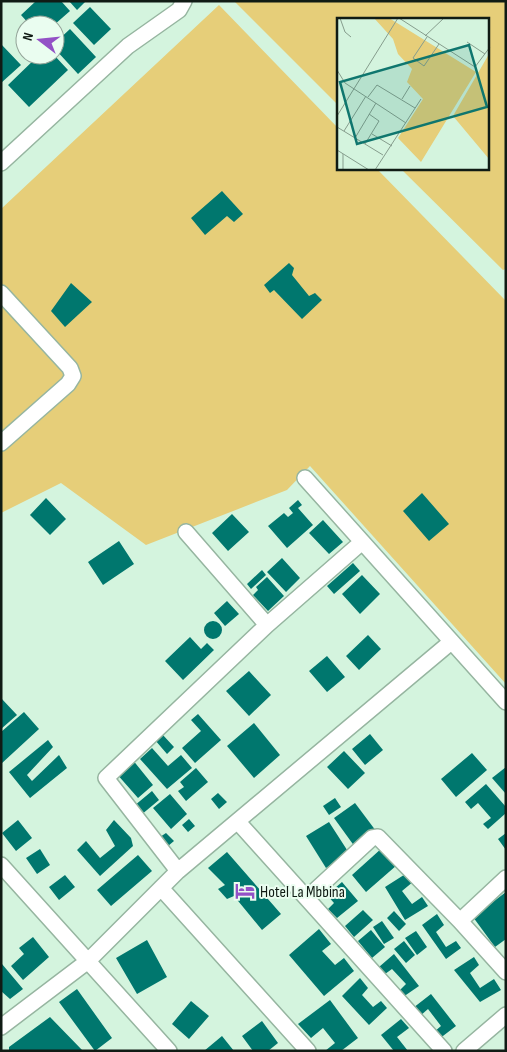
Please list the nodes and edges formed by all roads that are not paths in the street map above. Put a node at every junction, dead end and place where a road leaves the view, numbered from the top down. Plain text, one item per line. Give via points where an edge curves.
1 (184, 1) edge
2 (1, 163) edge
3 (1, 293) edge
4 (1, 443) edge
5 (305, 478) dead end
6 (186, 532) dead end
7 (362, 542) junction
8 (267, 625) junction
9 (451, 642) junction
10 (506, 702) edge
11 (238, 822) junction
12 (1, 865) edge
13 (178, 871) junction
14 (506, 878) edge
15 (161, 888) junction
16 (307, 898) junction
17 (460, 921) junction
18 (88, 960) junction
19 (506, 972) edge
20 (506, 1015) edge
21 (1, 1027) edge
22 (169, 1051) edge
23 (308, 1051) edge
24 (444, 1051) edge
25 (464, 1051) edge

1 - 2 street via 179,10 128,46
3 - 4 street via 70,368 73,376
5 - 7 street
6 - 8 street
7 - 8 street
7 - 9 street
8 - 13 street via 106,778
9 - 10 street
9 - 11 street
11 - 13 street
11 - 16 street
12 - 18 street
13 - 15 street
14 - 17 street
15 - 18 street
15 - 23 street
16 - 17 street via 372,838 378,837
16 - 24 street
17 - 19 street
18 - 21 street
18 - 22 street
20 - 25 street

